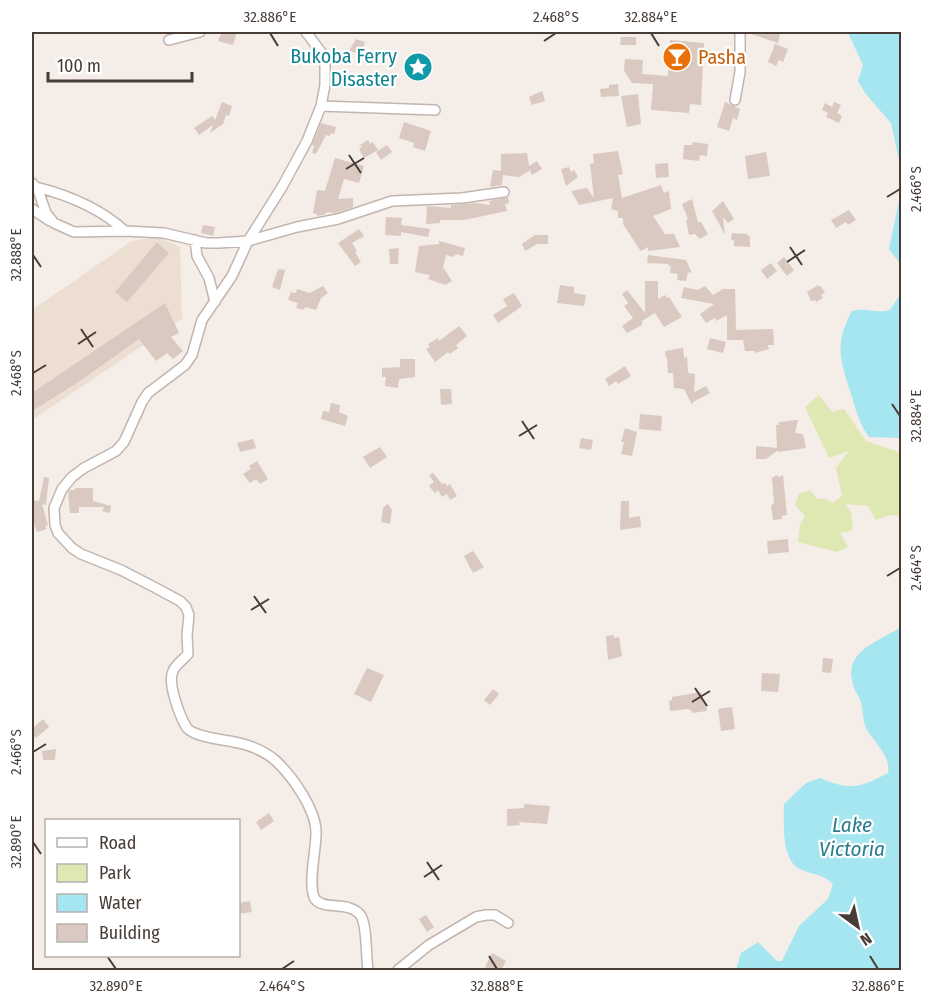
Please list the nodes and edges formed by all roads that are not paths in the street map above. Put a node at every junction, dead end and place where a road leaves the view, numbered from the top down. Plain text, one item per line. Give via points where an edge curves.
1 (200, 32) edge
2 (306, 32) edge
3 (740, 32) edge
4 (169, 40) dead end
5 (735, 100) dead end
6 (321, 106) junction
7 (435, 110) dead end
8 (34, 185) edge
9 (504, 192) dead end
10 (32, 209) edge
11 (54, 223) junction
12 (124, 231) junction
13 (195, 240) junction
14 (248, 241) junction
15 (215, 302) junction
16 (508, 922) dead end
17 (368, 970) edge
18 (398, 970) edge

1 - 4 street
2 - 6 street via 325,64
3 - 5 street
6 - 7 street
6 - 14 street via 307,141
8 - 11 street
8 - 12 street via 93,208
9 - 14 street via 392,201
10 - 11 street
11 - 12 street via 74,232
12 - 13 street via 164,233
13 - 14 street
13 - 15 street via 196,256
14 - 15 street
15 - 17 street via 202,320 192,355 148,393 124,442 72,477 62,489 54,508 55,525 63,539 81,554 137,578 186,607 188,654 171,676 184,722 198,734 261,751 275,760 298,788 316,826 314,896 320,903 350,908 360,916
16 - 18 street via 495,915 477,917 429,945

